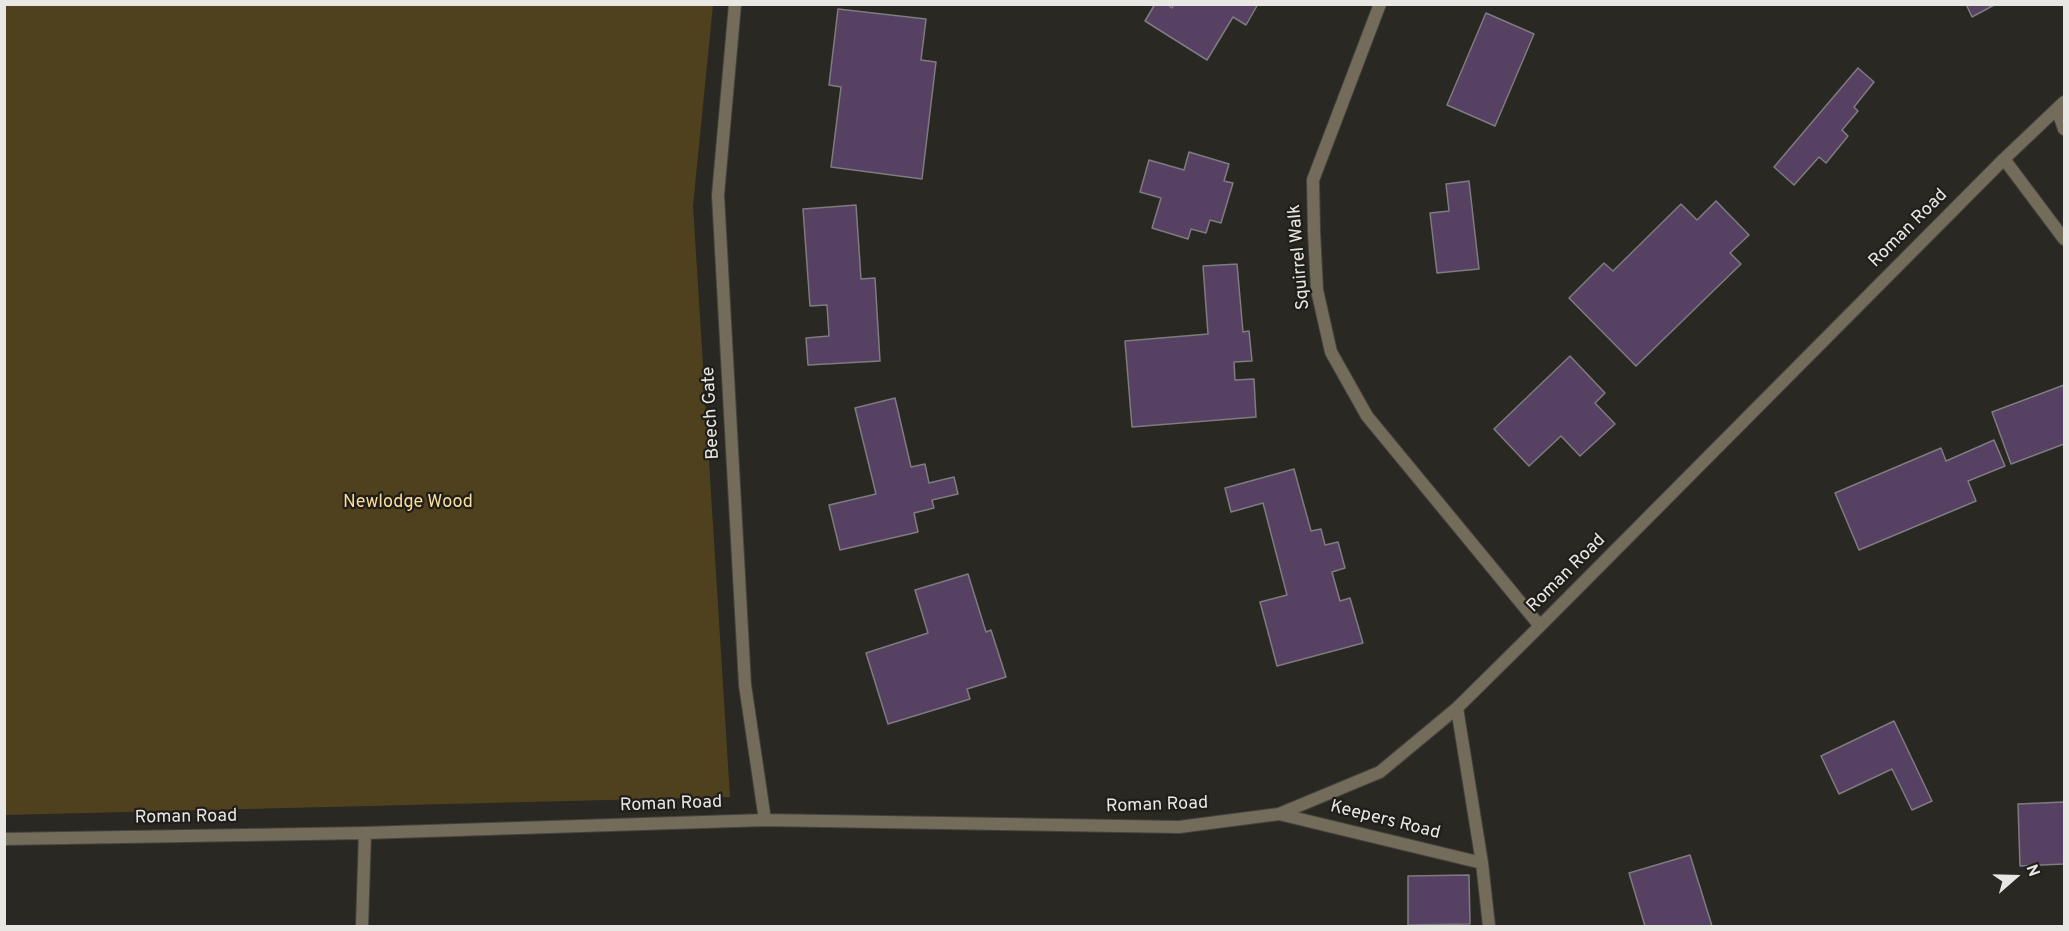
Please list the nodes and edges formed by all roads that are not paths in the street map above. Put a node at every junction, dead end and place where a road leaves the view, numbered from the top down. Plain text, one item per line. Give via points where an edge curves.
1 (735, 4) edge
2 (1380, 4) edge
3 (2061, 105) edge
4 (2064, 129) edge
5 (2004, 159) junction
6 (2064, 239) edge
7 (1540, 626) junction
8 (1456, 708) junction
9 (1279, 814) junction
10 (765, 820) junction
11 (364, 833) junction
12 (4, 839) edge
13 (1482, 863) junction
14 (362, 927) edge
15 (1489, 927) edge

1 - 10 street, Beech Gate via 718,195 745,685
2 - 7 street, Squirrel Walk via 1313,180 1317,290 1331,352 1367,416
3 - 4 street
3 - 5 street, Roman Road
5 - 6 street
5 - 7 street, Roman Road
7 - 8 street, Roman Road
8 - 9 street, Roman Road via 1380,772
8 - 13 street
9 - 10 street, Roman Road via 1179,827
9 - 13 street, Keepers Road
10 - 11 street, Roman Road
11 - 12 street, Roman Road
11 - 14 street
13 - 15 street

